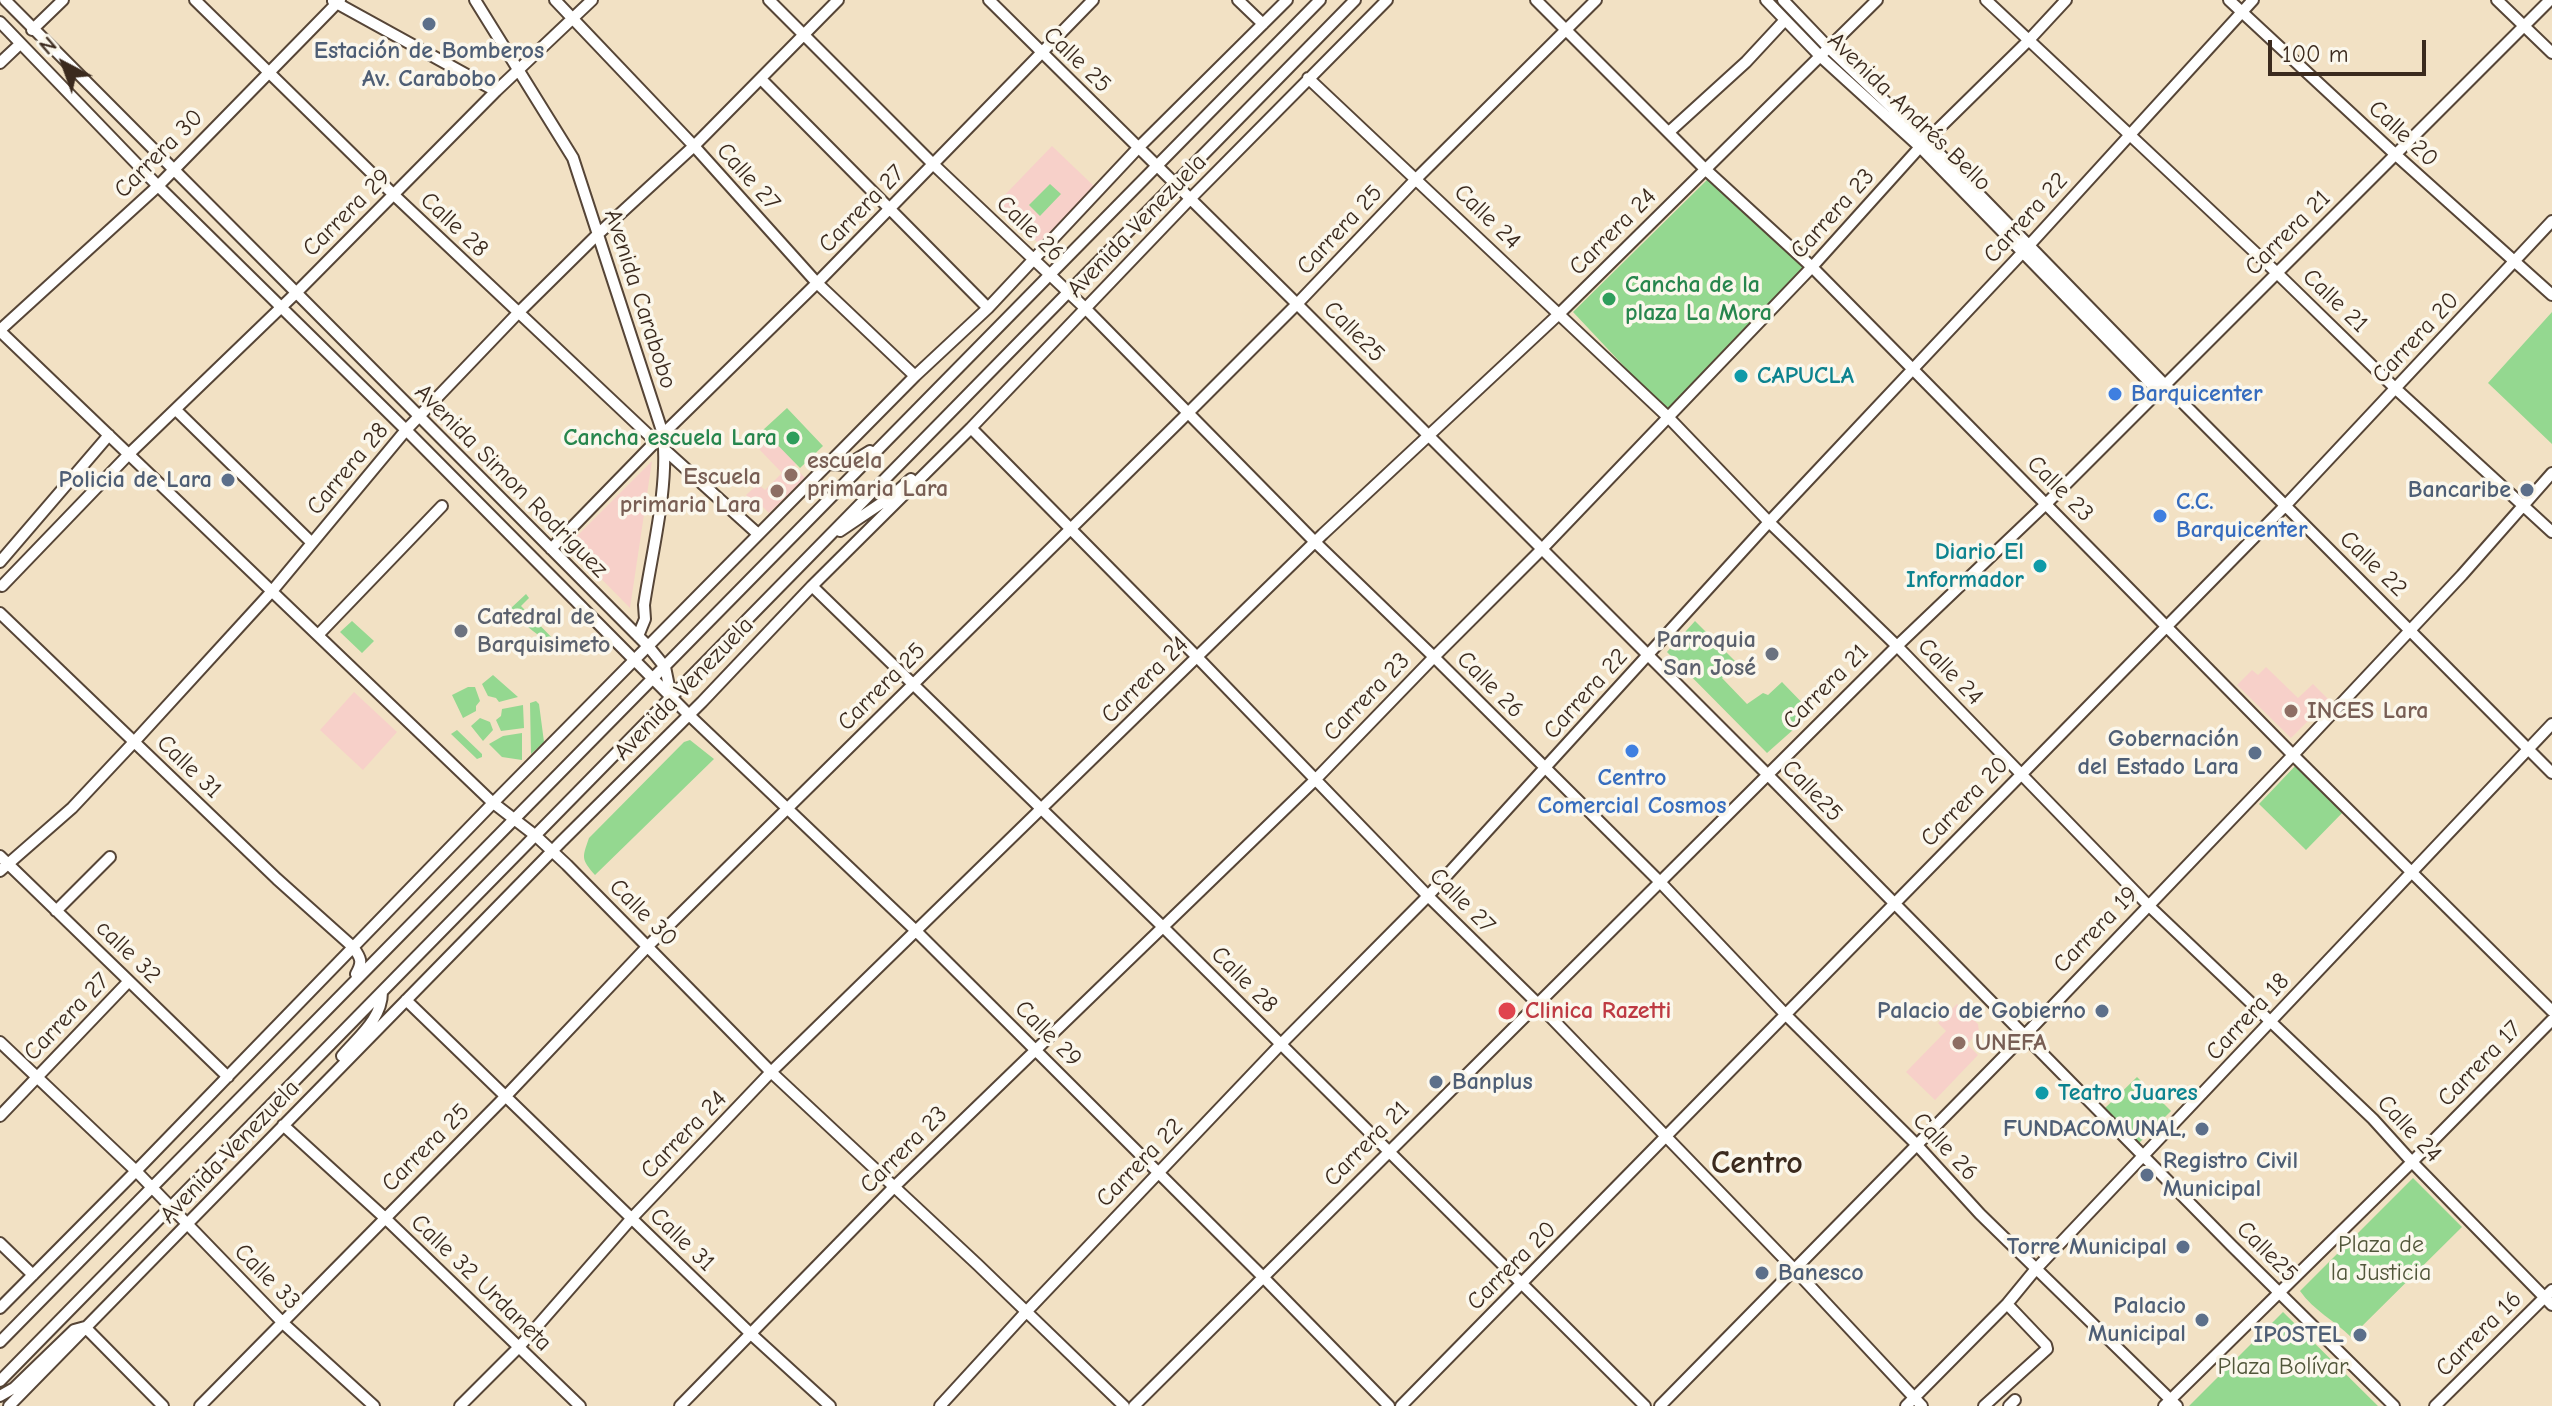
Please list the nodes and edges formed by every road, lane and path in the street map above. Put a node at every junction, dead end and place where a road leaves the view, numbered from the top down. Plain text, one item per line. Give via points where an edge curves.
1 (5, 0) edge
2 (63, 0) edge
3 (195, 0) edge
4 (475, 0) edge
5 (555, 0) edge
6 (592, 0) edge
7 (769, 0) edge
8 (838, 0) edge
9 (989, 0) edge
10 (1093, 0) edge
11 (1238, 0) edge
12 (1287, 0) edge
13 (1320, 0) edge
14 (1355, 0) edge
15 (1379, 0) edge
16 (1387, 0) edge
17 (1536, 0) edge
18 (1596, 0) edge
19 (1766, 0) edge
20 (1783, 0) edge
21 (1803, 0) edge
22 (1877, 0) edge
23 (1986, 0) edge
24 (2066, 0) edge
25 (2229, 0) edge
26 (2253, 0) edge
27 (2497, 0) edge
28 (2550, 0) edge
29 (336, 1) edge
30 (1792, 10) junction
31 (2242, 12) junction
32 (573, 19) junction
33 (1785, 20) junction
34 (0, 22) edge
35 (1263, 24) junction
36 (2524, 27) junction
37 (32, 30) junction
38 (1566, 30) junction
39 (1353, 34) junction
40 (804, 36) junction
41 (2028, 41) junction
42 (20, 44) junction
43 (1824, 51) junction
44 (1040, 53) junction
45 (2552, 53) edge
46 (0, 63) edge
47 (269, 71) junction
48 (518, 71) junction
49 (1308, 78) junction
50 (761, 79) junction
51 (496, 91) junction
52 (1669, 132) junction
53 (2129, 133) junction
54 (1924, 144) junction
55 (694, 146) junction
56 (1139, 147) junction
57 (2396, 155) junction
58 (934, 165) junction
59 (1156, 166) junction
60 (173, 169) junction
61 (1705, 169) junction
62 (1417, 178) junction
63 (1175, 184) junction
64 (158, 186) junction
65 (394, 195) junction
66 (1194, 202) junction
67 (889, 210) junction
68 (2552, 221) edge
69 (597, 235) junction
70 (2026, 248) junction
71 (1035, 259) junction
72 (2515, 262) junction
73 (1812, 267) junction
74 (2276, 272) junction
75 (1049, 275) junction
76 (817, 283) junction
77 (1068, 292) junction
78 (295, 294) junction
79 (2552, 295) edge
80 (1297, 304) junction
81 (282, 306) junction
82 (988, 308) junction
83 (1085, 308) junction
84 (518, 313) junction
85 (1559, 314) junction
86 (0, 331) edge
87 (1912, 370) junction
88 (915, 376) junction
89 (942, 384) junction
90 (2161, 388) junction
91 (2396, 389) junction
92 (176, 410) junction
93 (1188, 413) junction
94 (419, 418) junction
95 (1669, 418) junction
96 (971, 428) junction
97 (406, 430) junction
98 (1427, 434) junction
99 (109, 435) junction
100 (659, 438) junction
101 (954, 445) junction
102 (665, 450) junction
103 (130, 453) junction
104 (828, 464) junction
105 (2552, 473) edge
106 (2047, 503) junction
107 (2523, 504) junction
108 (442, 506) dead end
109 (2285, 506) junction
110 (1769, 522) junction
111 (1072, 529) junction
112 (2552, 532) edge
113 (758, 534) junction
114 (831, 535) junction
115 (1315, 542) junction
116 (312, 543) junction
117 (551, 549) junction
118 (1541, 550) junction
119 (0, 562) edge
120 (2, 586) dead end
121 (812, 586) junction
122 (273, 590) junction
123 (0, 613) edge
124 (645, 619) junction
125 (2167, 627) junction
126 (2411, 629) junction
127 (663, 630) junction
128 (319, 634) junction
129 (638, 636) junction
130 (648, 646) junction
131 (1897, 646) junction
132 (1648, 656) junction
133 (1197, 657) junction
134 (1434, 657) junction
135 (635, 660) junction
136 (665, 667) junction
137 (653, 679) junction
138 (915, 683) junction
139 (672, 698) junction
140 (688, 714) junction
141 (2552, 724) edge
142 (134, 742) junction
143 (2528, 748) junction
144 (2293, 755) junction
145 (1545, 769) junction
146 (2552, 773) edge
147 (1767, 774) junction
148 (2020, 774) junction
149 (1315, 780) junction
150 (494, 802) junction
151 (787, 809) junction
152 (1043, 809) junction
153 (513, 820) junction
154 (536, 836) junction
155 (552, 851) junction
156 (110, 857) dead end
157 (3, 864) edge
158 (2412, 872) junction
159 (1659, 881) junction
160 (1428, 896) junction
161 (1893, 904) junction
162 (2148, 905) junction
163 (56, 911) junction
164 (1163, 927) junction
165 (915, 930) junction
166 (648, 946) junction
167 (353, 947) junction
168 (129, 981) junction
169 (382, 992) junction
170 (406, 1000) junction
171 (1537, 1003) junction
172 (2552, 1011) edge
173 (1786, 1015) junction
174 (2552, 1020) edge
175 (2270, 1022) junction
176 (2024, 1036) junction
177 (0, 1042) edge
178 (1280, 1045) junction
179 (1035, 1050) junction
180 (282, 1056) junction
181 (771, 1072) junction
182 (228, 1077) junction
183 (36, 1078) junction
184 (317, 1090) junction
185 (505, 1097) junction
186 (0, 1116) edge
187 (283, 1125) junction
188 (1665, 1138) junction
189 (1916, 1144) junction
190 (1388, 1152) junction
191 (2144, 1155) junction
192 (2412, 1162) junction
193 (136, 1171) junction
194 (1159, 1174) junction
195 (895, 1186) junction
196 (152, 1189) junction
197 (172, 1207) junction
198 (385, 1218) junction
199 (631, 1219) junction
200 (187, 1225) junction
201 (0, 1243) edge
202 (1794, 1269) junction
203 (2035, 1270) junction
204 (33, 1275) junction
205 (1262, 1276) junction
206 (1523, 1284) junction
207 (2280, 1293) junction
208 (47, 1294) junction
209 (2549, 1298) edge
210 (2007, 1304) junction
211 (0, 1308) edge
212 (1026, 1312) junction
213 (284, 1324) junction
214 (85, 1327) junction
215 (751, 1334) junction
216 (0, 1336) edge
217 (0, 1342) edge
218 (519, 1347) junction
219 (0, 1381) edge
220 (0, 1396) edge
221 (1914, 1403) edge
222 (1992, 1404) edge
223 (2170, 1404) edge
224 (9, 1406) edge
225 (163, 1406) edge
226 (200, 1406) edge
227 (374, 1406) edge
228 (460, 1406) edge
229 (580, 1406) edge
230 (680, 1406) edge
231 (830, 1406) edge
232 (940, 1406) edge
233 (1124, 1406) edge
234 (1134, 1406) edge
235 (1389, 1406) edge
236 (1401, 1406) edge
237 (1645, 1406) edge
238 (1660, 1406) edge
239 (2394, 1406) edge
240 (2435, 1406) edge

1 - 37 street, Avenida Simon Rodriguez
2 - 37 street
3 - 47 street, Calle 28
4 - 48 street, Avenida Carabobo
5 - 32 street, Calle 27
6 - 32 street, Carrera 29
7 - 40 street, Calle 26
8 - 40 street, Carrera 28
9 - 44 street, Calle 25
10 - 44 street, Carrera 27
11 - 35 street
12 - 35 street
13 - 59 street, Avenida Venezuela
14 - 63 street, Avenida Venezuela
15 - 39 street
16 - 39 street, Avenida Venezuela
17 - 38 street, Calle 23
18 - 38 street, Carrera 25
19 - 33 street, Avenida Andrés Bello
20 - 30 street, Avenida Andrés Bello
21 - 30 street
22 - 43 street, Carrera 24
23 - 41 street, Calle 21
24 - 41 street, Carrera 23
25 - 31 street, Calle 20
26 - 31 street, Carrera 22
27 - 36 street
28 - 36 street, Carrera 21
29 - 47 street, Carrera 30
29 - 51 street
30 - 43 street, Avenida Andrés Bello
31 - 53 street, Carrera 22
31 - 57 street, Calle 20
32 - 48 street, Carrera 29
32 - 55 street, Calle 27
33 - 43 street, Avenida Andrés Bello
33 - 52 street
34 - 42 street, Avenida Simon Rodriguez
35 - 56 street
36 - 45 street
36 - 57 street, Carrera 21
37 - 60 street, Avenida Simon Rodriguez
38 - 52 street, Calle 23
38 - 62 street, Carrera 25
39 - 49 street, Avenida Venezuela
40 - 50 street, Carrera 28
40 - 58 street, Calle 26
41 - 53 street, Calle 21
41 - 54 street, Carrera 23
42 - 46 street
42 - 64 street, Avenida Simon Rodriguez
43 - 54 street, Avenida Andrés Bello
43 - 61 street, Carrera 24
44 - 56 street, Calle 25
44 - 58 street, Carrera 27
47 - 60 street, Carrera 30
47 - 65 street, Calle 28
48 - 51 street, Carrera 29
48 - 69 street, Avenida Carabobo via 573,158
49 - 62 street, Calle 24
49 - 66 street, Avenida Venezuela
50 - 55 street, Carrera 28
50 - 67 street
51 - 65 street, Carrera 29
52 - 61 street, Calle 23
53 - 70 street, Carrera 22
53 - 74 street, Calle 21
54 - 70 street, Avenida Andrés Bello
54 - 73 street, Carrera 23
55 - 69 street, Carrera 28
55 - 76 street, Calle 27
56 - 59 street, Calle 25
56 - 71 street
57 - 72 street, Calle 20
57 - 74 street, Carrera 21
58 - 67 street, Carrera 27
58 - 71 street, Calle 26
59 - 63 street, Calle 25
59 - 75 street, Avenida Venezuela
60 - 64 street, Carrera 30
60 - 78 street, Avenida Simon Rodriguez
61 - 73 street, Calle 23
61 - 85 street, Carrera 24
62 - 80 street, Carrera 25
62 - 85 street, Calle 24
63 - 66 street, Calle25
63 - 77 street, Avenida Venezuela
64 - 81 street, Avenida Simon Rodriguez
64 - 86 street, Carrera 30
65 - 78 street, Carrera 29
65 - 84 street, Calle 28
66 - 80 street, Calle25
66 - 83 street, Avenida Venezuela
67 - 76 street, Carrera 27
67 - 82 street
68 - 72 street, Carrera 20
69 - 84 street, Carrera 28
69 - 100 street, Avenida Carabobo
70 - 87 street, Carrera 22
70 - 90 street, Avenida Andrés Bello
71 - 75 street, Calle 26
71 - 82 street
72 - 79 street, Calle 20
72 - 91 street, Carrera 20
73 - 87 street, Calle 23
73 - 95 street, Carrera 23
74 - 90 street, Carrera 21
74 - 91 street, Calle 21
75 - 77 street, Calle 26
75 - 89 street, Avenida Venezuela
76 - 88 street, Calle 27
76 - 100 street, Carrera 27
77 - 83 street, Calle 26
77 - 114 street, Avenida Venezuela
78 - 81 street, Carrera 29
78 - 94 street, Avenida Simon Rodriguez
80 - 93 street, Carrera 25
80 - 98 street, Calle25
81 - 92 street, Carrera 29
81 - 97 street, Avenida Simon Rodriguez
82 - 88 street
83 - 93 street, Calle 26
83 - 96 street, Avenida Venezuela
84 - 94 street, Carrera 28
84 - 100 street, Calle 28
85 - 95 street, Calle 24
85 - 98 street, Carrera 24
86 - 99 street, Calle 30
87 - 106 street, Calle 23
87 - 110 street, Carrera 22
88 - 104 street
89 - 104 street via 872,450 847,465
89 - 136 street, Avenida Venezuela
90 - 106 street, Carrera 21
90 - 109 street, Calle 22
91 - 107 street, Calle 21
91 - 109 street, Carrera 20
92 - 103 street, Carrera 29
92 - 116 street
93 - 111 street, Carrera 25
93 - 115 street, Calle 26
94 - 97 street, Carrera 28
94 - 117 street, Avenida Simon Rodriguez
95 - 110 street, Calle 24
95 - 118 street, Carrera 23
96 - 101 street, Avenida Venezuela
96 - 111 street, Calle 27
97 - 116 street, Carrera 28
97 - 135 street, Avenida Simon Rodriguez
98 - 115 street, Carrera 24
98 - 118 street, Calle25
99 - 103 street, Calle 30
99 - 119 street
100 - 102 street, Avenida Carabobo
100 - 117 street, Carrera 27
101 - 114 street via 940,449 892,496
101 - 121 street, Avenida Venezuela
102 - 113 street
102 - 124 street, Avenida Carabobo
103 - 120 street, Carrera 29
103 - 122 street, Calle 30
104 - 113 street
105 - 107 street, Carrera 19
106 - 125 street, Calle 23
106 - 131 street, Carrera 21
107 - 112 street, Calle 21
107 - 126 street, Carrera 19
108 - 128 street
109 - 125 street, Carrera 20
109 - 126 street, Calle 22
110 - 131 street, Calle 24
110 - 132 street, Carrera 22
111 - 133 street, Calle 27
111 - 138 street, Carrera 25
113 - 127 street
114 - 139 street, Avenida Venezuela
115 - 133 street, Carrera 24
115 - 134 street, Calle 26
116 - 122 street, Carrera 28
117 - 129 street, Avenida Simon Rodriguez
118 - 132 street, Calle25
118 - 134 street, Carrera 23
121 - 138 street, Calle 28
121 - 140 street, Avenida Venezuela
122 - 128 street, Calle 30
122 - 142 street, Carrera 28
123 - 142 street, Calle 31
124 - 127 street
124 - 129 street, Avenida Carabobo
125 - 144 street, Calle 23
125 - 148 street, Carrera 20
126 - 143 street, Calle 22
126 - 144 street, Carrera 19
127 - 130 street
128 - 150 street, Calle 30
129 - 130 street, Avenida Simon Rodriguez
130 - 135 street
130 - 136 street, Avenida Simon Rodriguez
131 - 147 street, Carrera 21
131 - 148 street, Calle 24
132 - 145 street, Carrera 22
132 - 147 street, Calle25
133 - 149 street, Calle 27
133 - 152 street, Carrera 24
134 - 145 street, Calle 26
134 - 149 street, Carrera 23
135 - 137 street, Avenida Simon Rodriguez
135 - 150 street
136 - 137 street, Avenida Venezuela
136 - 139 street, Avenida Simon Rodriguez
137 - 139 street, Avenida Simon Rodriguez
137 - 153 street, Avenida Venezuela
138 - 151 street, Carrera 25
138 - 152 street, Calle 28
139 - 140 street, Calle 29
139 - 154 street, Avenida Venezuela
140 - 151 street, Calle 29
140 - 155 street, Avenida Venezuela
141 - 143 street, Carrera 18
142 - 157 street, Carrera 28 via 72,808
142 - 167 street, Calle 31
143 - 146 street, Calle 22
143 - 158 street, Carrera 18
144 - 158 street, Calle 23
144 - 162 street, Carrera 19
145 - 159 street, Calle 26
145 - 160 street, Carrera 22
147 - 159 street, Carrera 21
147 - 161 street, Calle25
148 - 161 street, Carrera 20
148 - 162 street, Calle 24
149 - 160 street, Calle 27
149 - 164 street, Carrera 23
150 - 153 street, Calle 30
150 - 167 street
151 - 165 street, Calle 29
151 - 166 street, Carrera 25
152 - 164 street, Calle 28
152 - 165 street, Carrera 24
153 - 154 street, Calle 30
153 - 180 street, Avenida Venezuela
154 - 155 street, Calle 30
154 - 169 street, Avenida Venezuela
155 - 166 street, Calle 30
155 - 170 street, Avenida Venezuela
156 - 163 street
157 - 163 street, calle 32
158 - 172 street, Calle 23
158 - 175 street, Carrera 18
159 - 171 street, Carrera 21
159 - 173 street, Calle 26
160 - 171 street, Calle 27
160 - 178 street, Carrera 22
161 - 173 street, Carrera 20
161 - 176 street, Calle25
162 - 175 street, Calle 24
162 - 176 street, Carrera 19
163 - 168 street, calle 32
164 - 178 street, Calle 28
164 - 179 street, Carrera 23
165 - 179 street, Calle 29
165 - 181 street, Carrera 24
166 - 181 street, Calle 30
166 - 185 street, Carrera 25
167 - 180 street via 362,959 357,973
167 - 182 street
168 - 182 street, calle 32
168 - 183 street, Carrera 27
169 - 184 street via 371,1024
169 - 197 street, Avenida Venezuela
170 - 184 street, Avenida Venezuela
170 - 185 street, Calle 31
171 - 188 street, Calle 27
171 - 190 street, Carrera 21
173 - 188 street, Carrera 20
173 - 189 street, Calle 26
174 - 192 street, Carrera 17
175 - 191 street, Carrera 18
175 - 192 street, Calle 24
176 - 189 street, Carrera 19
176 - 191 street, Calle25
177 - 183 street, Calle 33
178 - 190 street, Calle 28
178 - 194 street, Carrera 22
179 - 194 street, Calle 29
179 - 195 street, Carrera 23
180 - 196 street, Avenida Venezuela
181 - 195 street, Calle 30
181 - 199 street, Carrera 24
182 - 193 street
183 - 186 street, Carrera 27
183 - 193 street, Calle 33
184 - 187 street, Avenida Venezuela
185 - 198 street, Carrera 25
185 - 199 street, Calle 31
187 - 198 street, Calle 32 Urdaneta
187 - 200 street, Avenida Venezuela
188 - 202 street, Calle 27
188 - 206 street, Carrera 20
189 - 202 street, Carrera 19
189 - 203 street, Calle 26
190 - 205 street, Carrera 21
190 - 206 street, Calle 28
191 - 203 street, Carrera 18
191 - 207 street, Calle25
192 - 207 street, Carrera 17
192 - 209 street, Calle 24
193 - 196 street, Calle 33
193 - 204 street
194 - 205 street, Calle 29
194 - 212 street, Carrera 22
195 - 212 street, Calle 30
195 - 215 street, Carrera 23
196 - 197 street, Calle 33
196 - 208 street, Avenida Venezuela
197 - 200 street, Calle 33
197 - 219 street, Avenida Venezuela
198 - 213 street, Carrera 25
198 - 218 street, Calle 32 Urdaneta
199 - 215 street, Calle 31
199 - 218 street, Carrera 24
200 - 213 street, Calle 33
200 - 214 street, Avenida Venezuela
201 - 204 street
202 - 221 street, Calle 27
202 - 238 street, Carrera 19
203 - 210 street, Carrera 18
203 - 223 street, Calle 26
204 - 211 street
205 - 234 street, Carrera 21
205 - 235 street, Calle 29
206 - 236 street, Carrera 20
206 - 237 street, Calle 28
207 - 223 street, Carrera 17
207 - 239 street, Calle25
208 - 216 street
208 - 217 street, Avenida Venezuela
209 - 240 street, Carrera 16
210 - 221 street, Carrera 18
210 - 222 street via 2047,1349
212 - 232 street, Carrera 22
212 - 233 street, Calle 30
213 - 226 street, Carrera 25
213 - 227 street, Calle 33
214 - 220 street via 74,1330
214 - 224 street, Avenida Venezuela
214 - 225 street
215 - 230 street, Carrera 23
215 - 231 street, Calle 31
218 - 228 street, Carrera 24
218 - 229 street, Calle 32 Urdaneta

